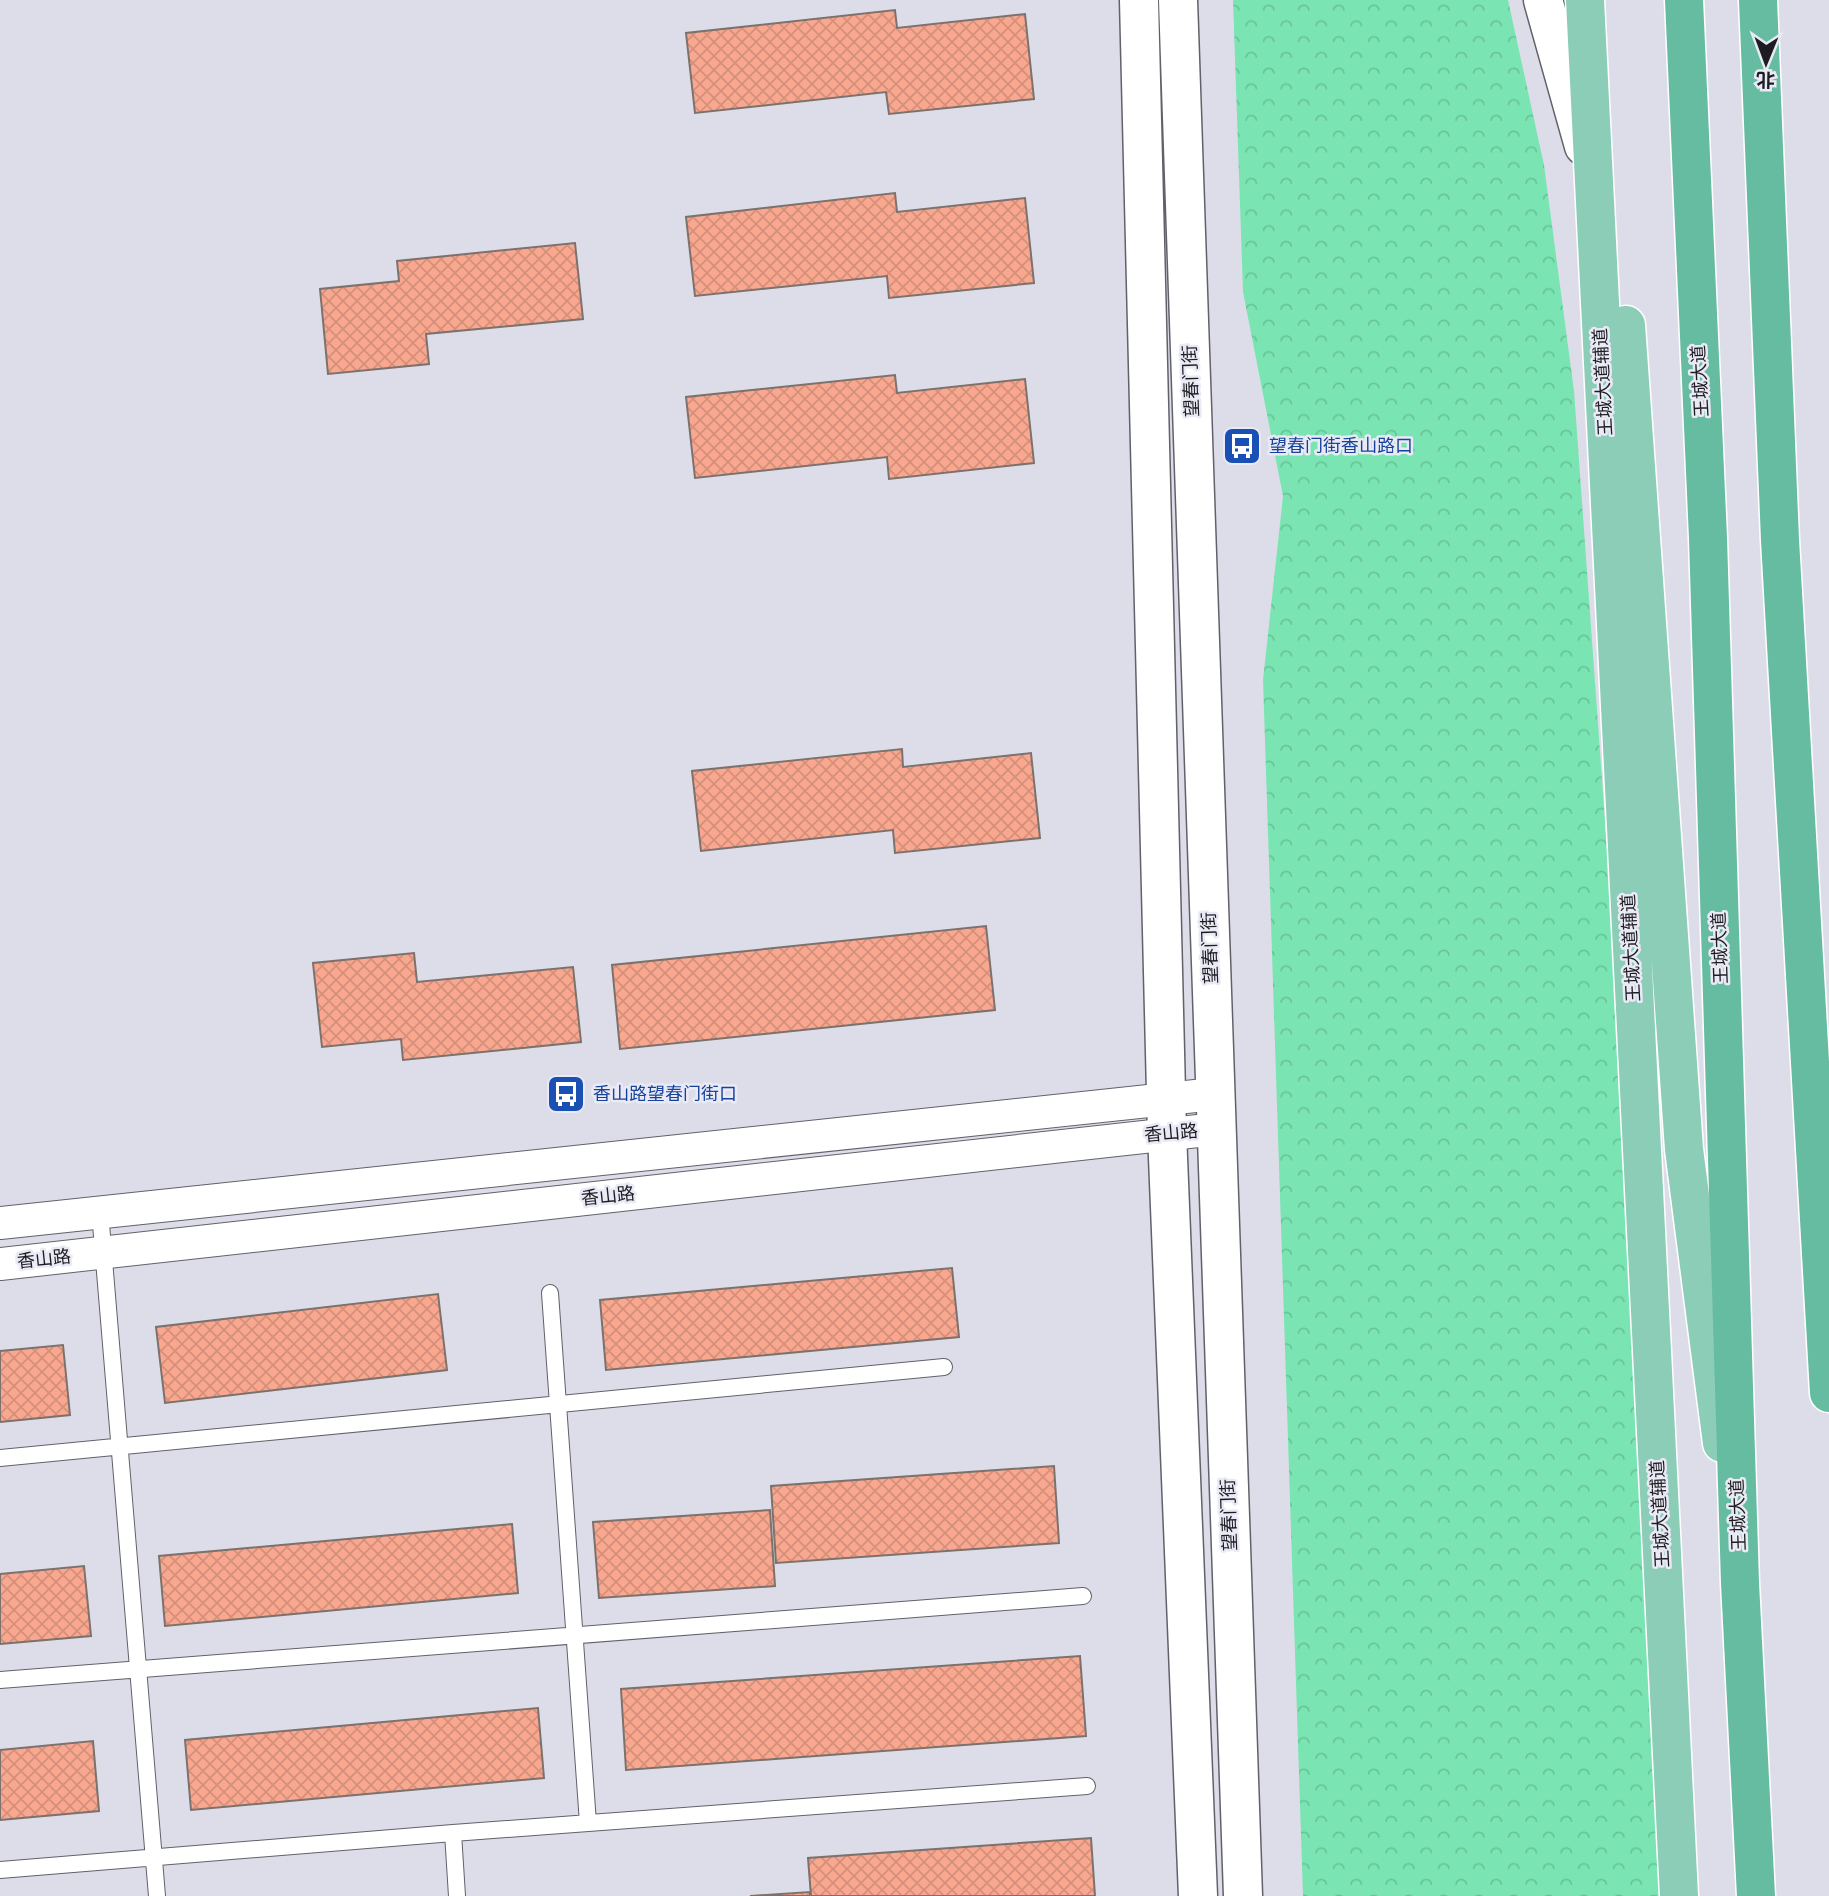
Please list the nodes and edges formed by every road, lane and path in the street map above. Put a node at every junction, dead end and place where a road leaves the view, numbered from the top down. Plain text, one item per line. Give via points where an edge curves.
1 (1139, 0) edge
2 (1178, 0) edge
3 (1543, 0) edge
4 (1586, 0) edge
5 (1667, 0) edge
6 (1684, 0) edge
7 (1758, 0) edge
8 (1595, 183) junction
9 (1692, 204) junction
10 (1215, 1112) junction
11 (1167, 1115) junction
12 (100, 1212) junction
13 (0, 1223) edge
14 (104, 1252) junction
15 (0, 1264) edge
16 (550, 1293) dead end
17 (944, 1367) dead end
18 (1829, 1392) edge
19 (558, 1404) junction
20 (119, 1447) junction
21 (0, 1458) edge
22 (1740, 1584) junction
23 (1083, 1595) dead end
24 (574, 1634) junction
25 (137, 1670) junction
26 (0, 1680) edge
27 (1087, 1786) dead end
28 (588, 1823) junction
29 (453, 1833) junction
30 (154, 1857) junction
31 (0, 1870) edge
32 (157, 1896) edge
33 (457, 1896) edge
34 (1198, 1896) edge
35 (1243, 1896) edge
36 (1679, 1896) edge
37 (1756, 1896) edge

1 - 11 street
2 - 10 street, 望春门街
3 - 8 street
4 - 8 main road, 王城大道辅道
4 - 22 main road via 1592,17 1624,291 1684,1149
5 - 9 main road
6 - 9 highway, 王城大道
7 - 18 highway via 1780,540
8 - 36 main road, 王城大道辅道
9 - 22 highway, 王城大道 via 1708,552
10 - 11 street, 香山路
10 - 35 street, 望春门街
11 - 12 street, 香山路
11 - 14 street, 香山路
11 - 34 street
12 - 13 street, 香山路
12 - 14 lane
14 - 15 street, 香山路
14 - 20 lane
16 - 19 lane
17 - 19 lane
19 - 20 lane
19 - 24 lane
20 - 21 lane
20 - 25 lane
22 - 37 highway, 王城大道
23 - 24 lane
24 - 25 lane
24 - 28 lane
25 - 26 lane
25 - 30 lane
27 - 28 lane
28 - 29 lane
29 - 30 lane
29 - 33 lane
30 - 31 lane
30 - 32 lane

